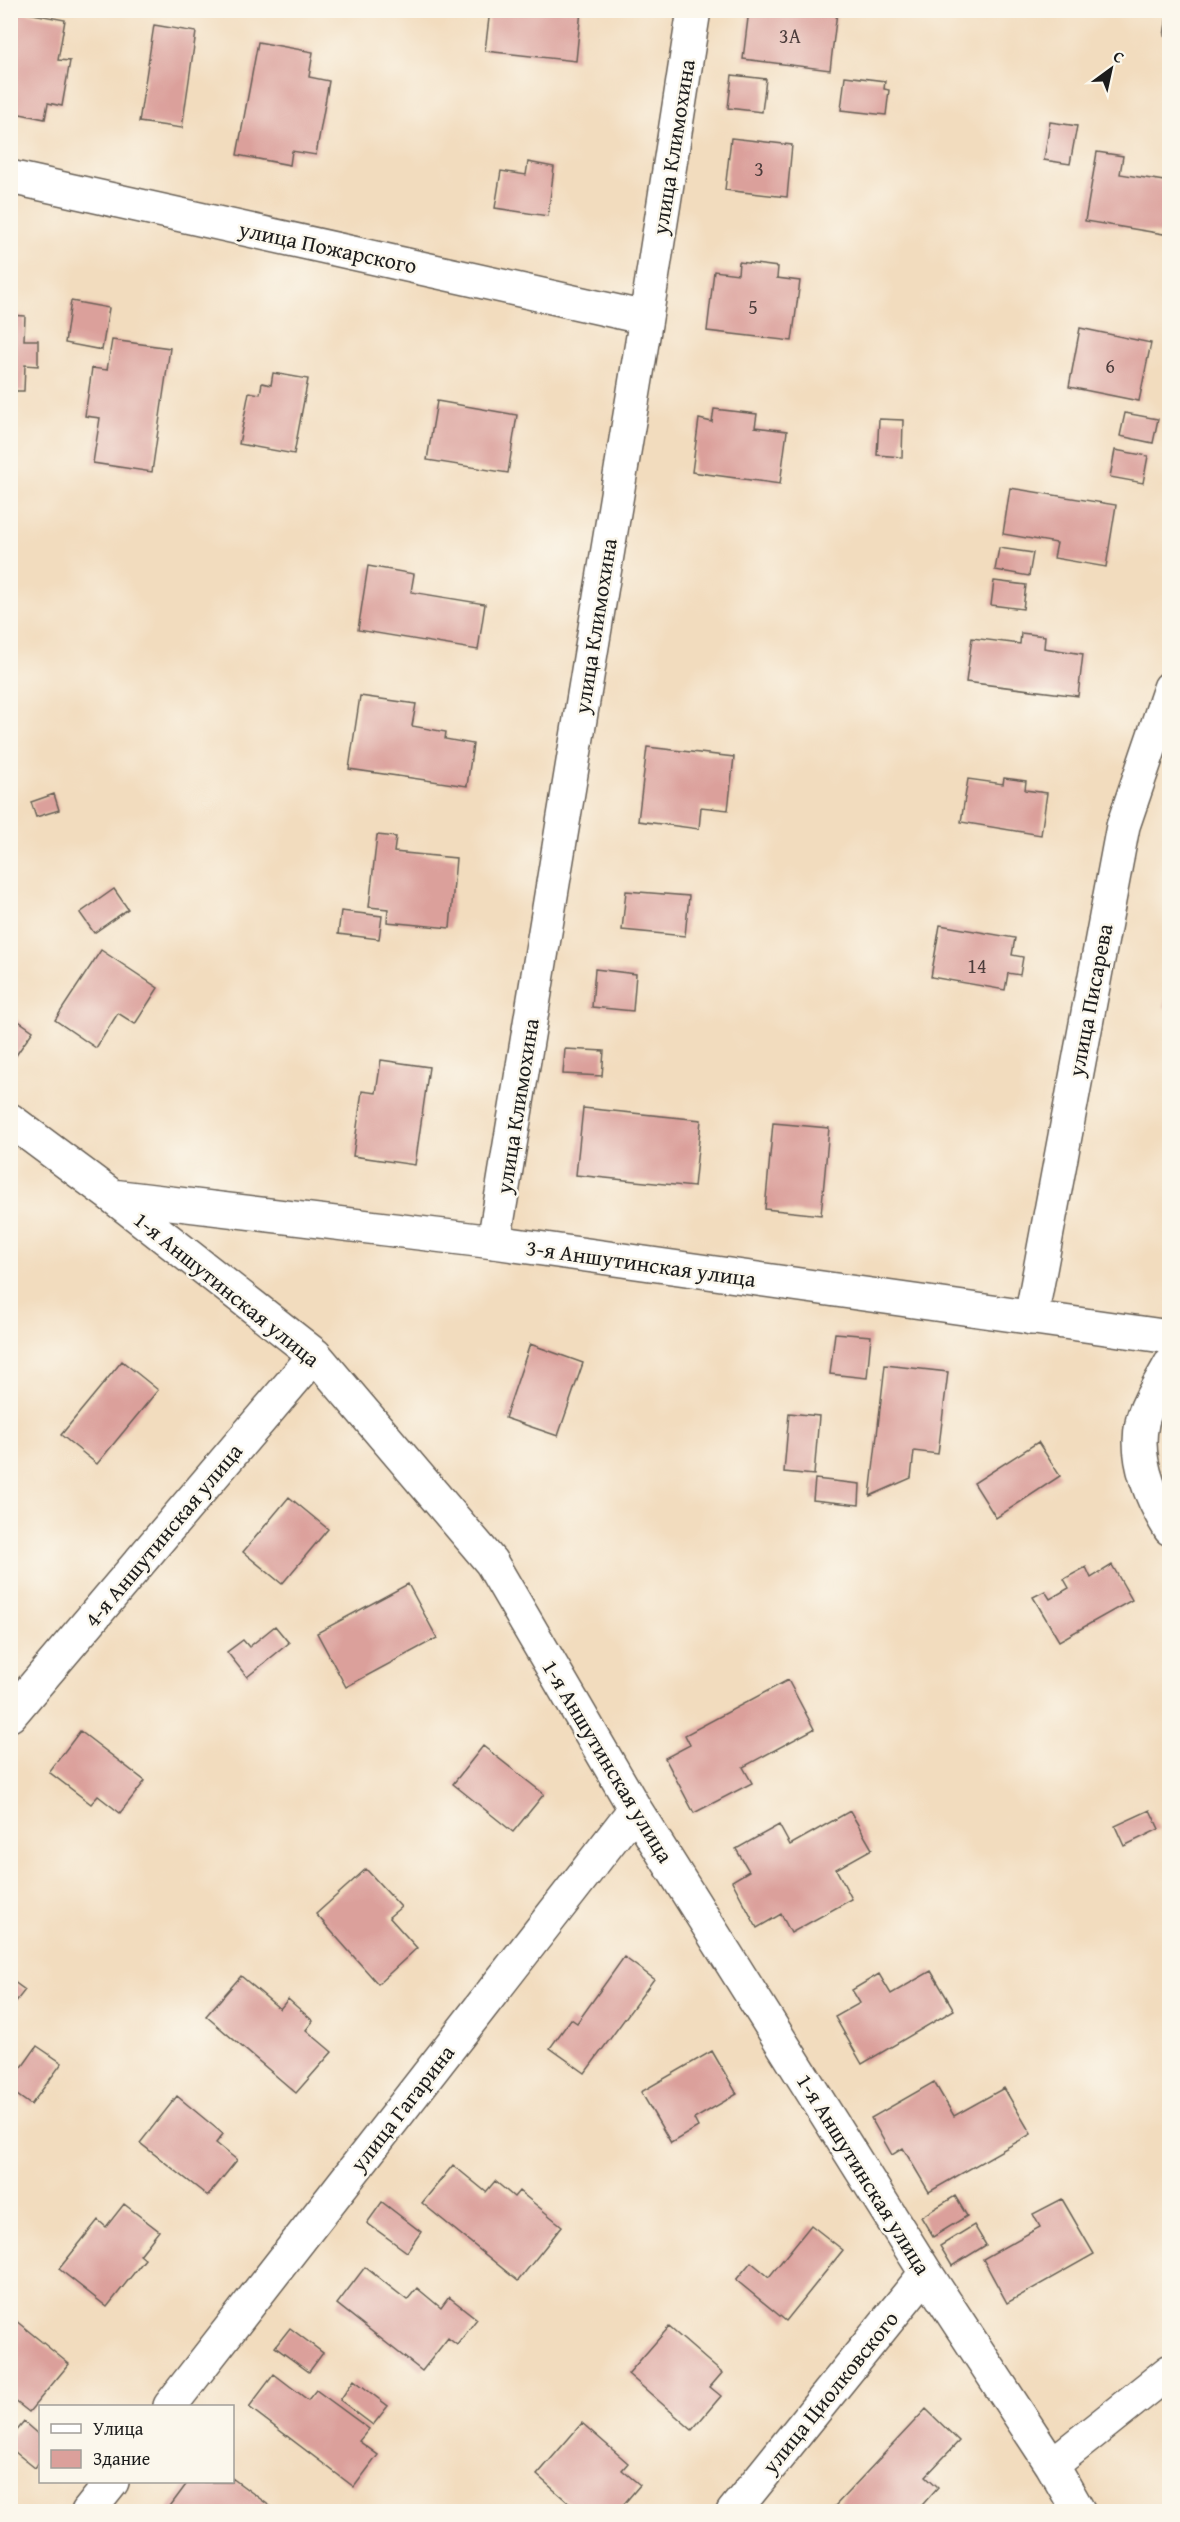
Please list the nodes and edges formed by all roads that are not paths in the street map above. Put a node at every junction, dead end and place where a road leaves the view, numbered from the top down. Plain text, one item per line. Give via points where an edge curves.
1 (694, 10) edge
2 (10, 177) edge
3 (646, 318) junction
4 (1170, 688) edge
5 (10, 1120) edge
6 (112, 1196) junction
7 (494, 1242) junction
8 (1031, 1318) junction
9 (1170, 1337) edge
10 (315, 1355) junction
11 (1170, 1365) edge
12 (1170, 1529) edge
13 (10, 1715) edge
14 (635, 1809) junction
15 (926, 2273) junction
16 (1170, 2372) edge
17 (171, 2405) edge
18 (1052, 2466) junction
19 (110, 2483) edge
20 (88, 2511) edge
21 (733, 2511) edge
22 (1079, 2511) edge

1 - 3 street, улица Климохина
2 - 3 street, улица Пожарского
3 - 7 street, улица Климохина
4 - 8 street, улица Писарева via 1123,825
5 - 6 street, 1-я Аншутинская улица
6 - 7 street, 3-я Аншутинская улица
6 - 10 street, 1-я Аншутинская улица
7 - 8 street, 3-я Аншутинская улица
8 - 9 street, 3-я Аншутинская улица
10 - 13 street, 4-я Аншутинская улица
10 - 14 street, 1-я Аншутинская улица via 491,1562
11 - 12 street via 1142,1422 1139,1457 1157,1508
14 - 15 street, 1-я Аншутинская улица
14 - 17 street, улица Гагарина
15 - 18 street, 1-я Аншутинская улица
15 - 21 street, улица Циолковского
16 - 18 street
18 - 22 street, 1-я Аншутинская улица
19 - 20 street

